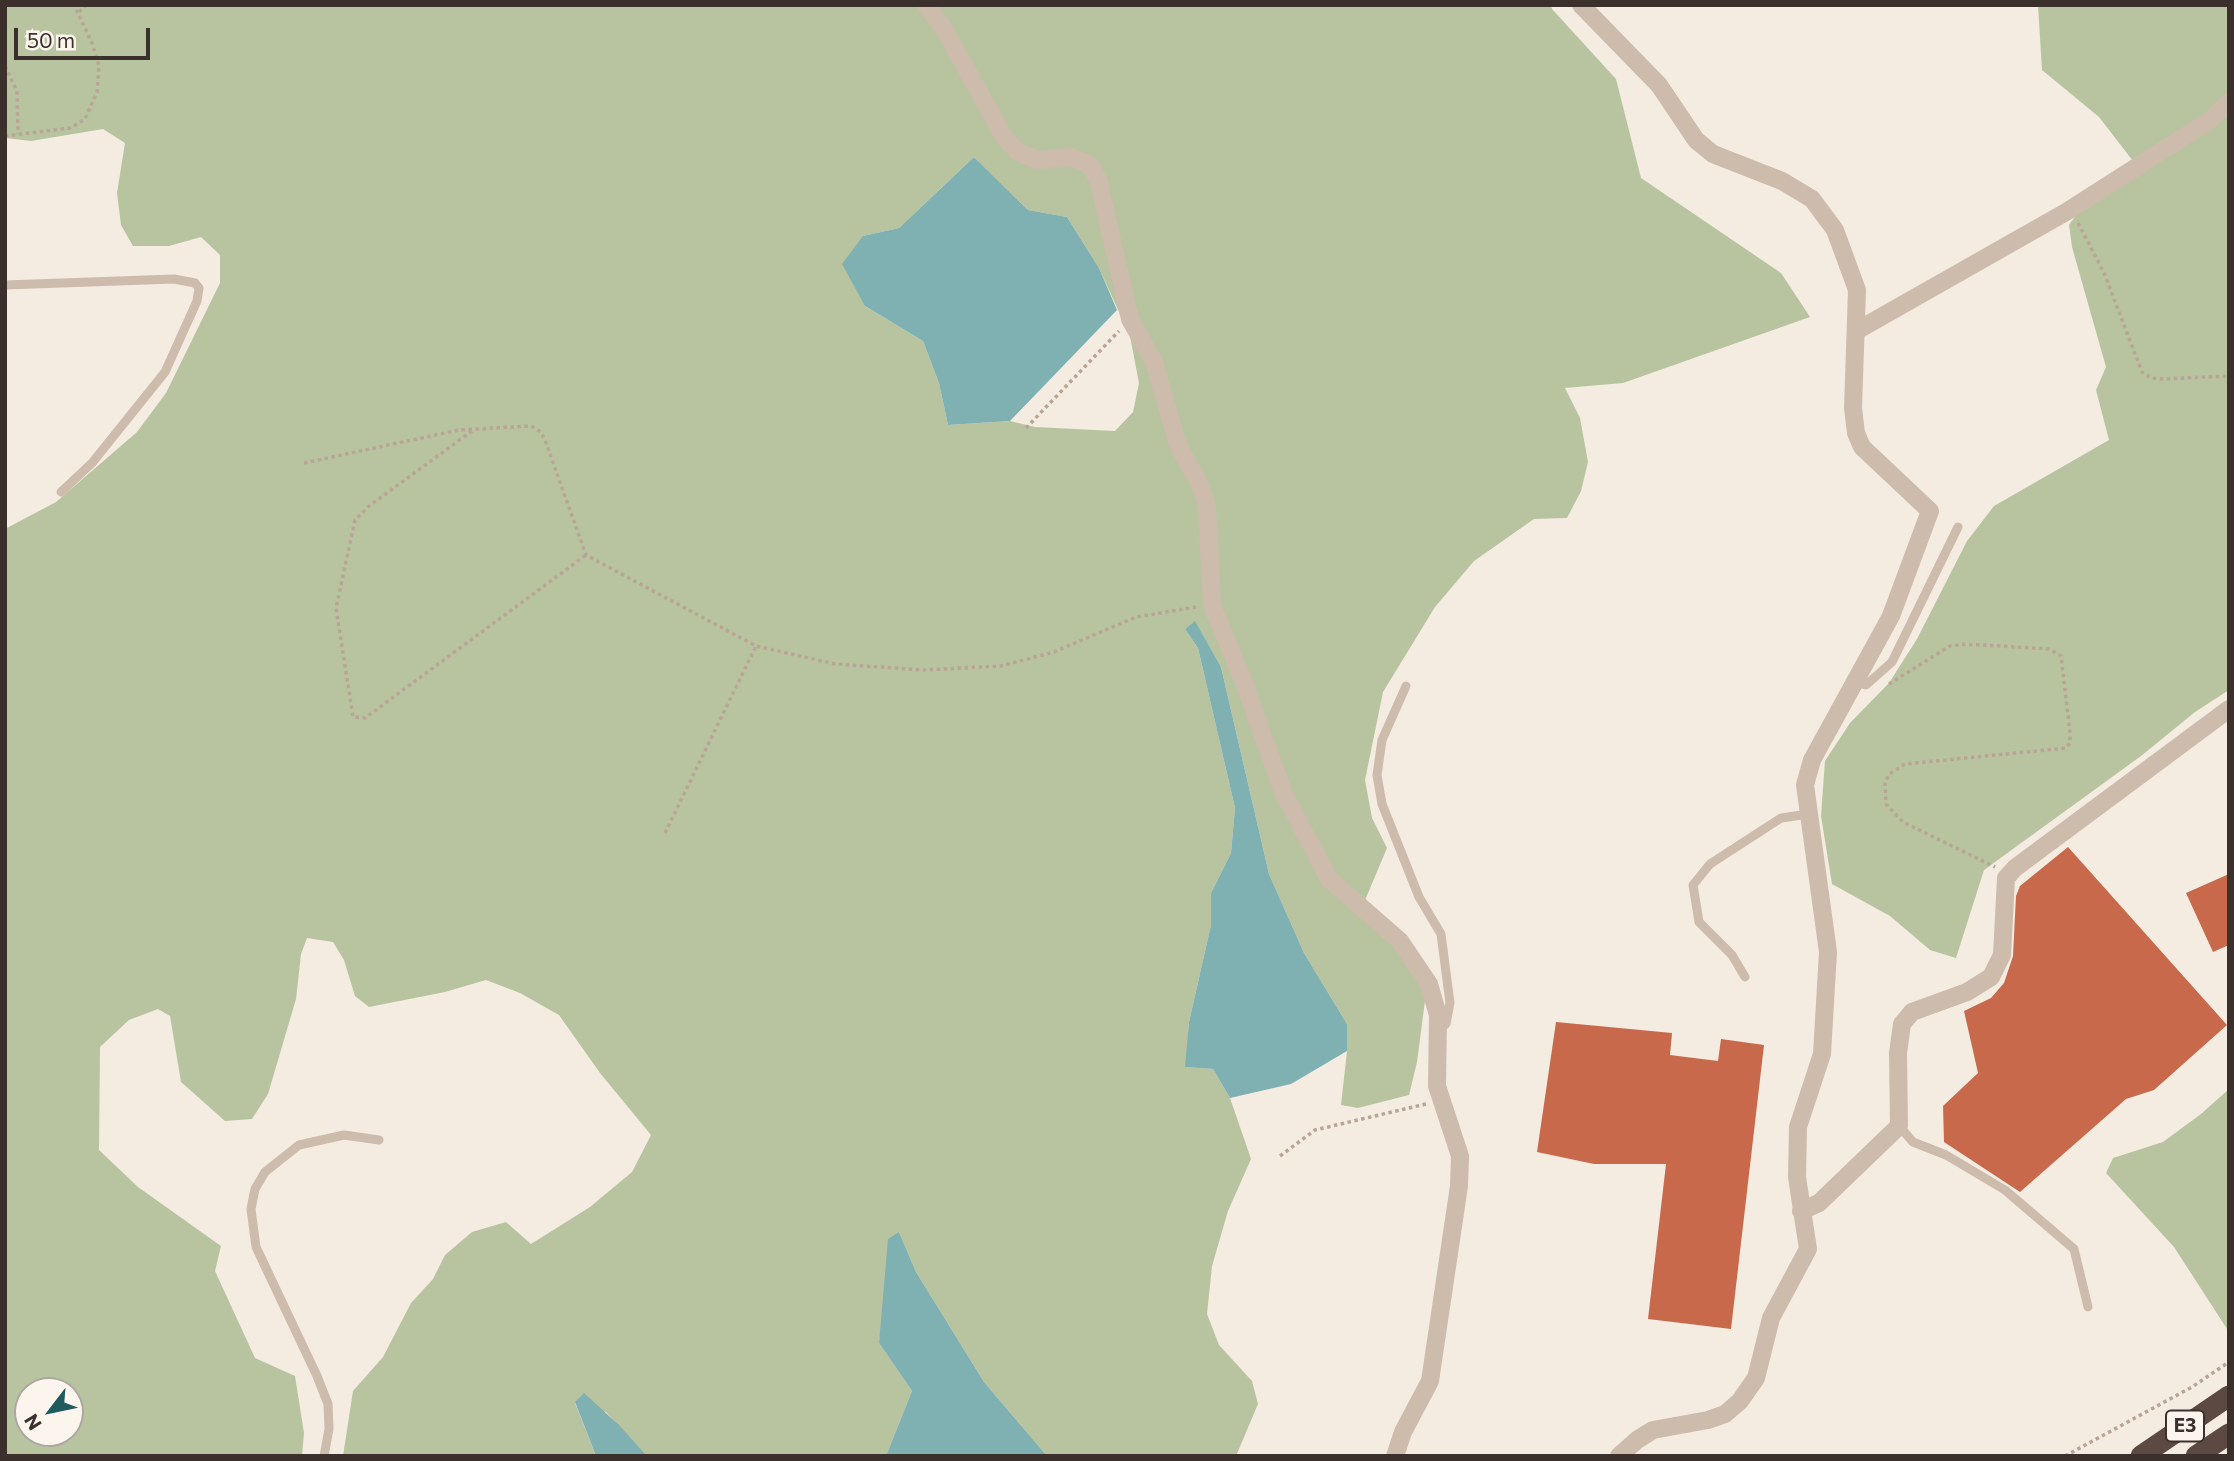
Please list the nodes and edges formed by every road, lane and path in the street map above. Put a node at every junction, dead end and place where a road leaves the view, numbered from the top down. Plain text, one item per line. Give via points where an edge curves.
1 (74, 5) edge
2 (86, 5) edge
3 (926, 5) edge
4 (1581, 5) edge
5 (79, 12) junction
6 (5, 66) edge
7 (2229, 102) edge
8 (18, 134) junction
9 (5, 136) edge
10 (2070, 209) junction
11 (5, 285) edge
12 (1130, 319) junction
13 (1858, 330) junction
14 (2229, 376) edge
15 (1026, 428) dead end
16 (475, 429) junction
17 (304, 463) dead end
18 (61, 492) dead end
19 (1958, 527) dead end
20 (586, 555) junction
21 (1212, 606) junction
22 (757, 646) junction
23 (1856, 682) junction
24 (1406, 686) dead end
25 (1882, 688) dead end
26 (2229, 709) edge
27 (1809, 814) junction
28 (665, 833) dead end
29 (2008, 876) junction
30 (1745, 976) dead end
31 (1437, 1030) junction
32 (1441, 1099) junction
33 (1899, 1126) junction
34 (379, 1140) dead end
35 (1280, 1156) dead end
36 (1801, 1211) junction
37 (2088, 1307) dead end
38 (2229, 1362) edge
39 (2229, 1396) edge
40 (2229, 1434) edge
41 (324, 1456) edge
42 (1395, 1456) edge
43 (1619, 1456) edge
44 (2065, 1456) edge
45 (2141, 1456) edge
46 (2196, 1456) edge

1 - 5 path
2 - 5 path
3 - 12 street via 1004,137 1017,151 1037,160 1071,157 1089,164 1098,179
4 - 13 street via 1659,85 1696,140 1713,154 1782,181 1812,199 1835,230 1857,290
5 - 8 path via 99,65 97,92 85,119 70,128
6 - 8 path via 18,91
7 - 10 street via 2210,120
8 - 9 path
10 - 13 street
10 - 14 path via 2104,273 2142,372 2161,379
11 - 18 lane via 174,279 199,288 165,372 92,463
12 - 15 path
12 - 21 street via 1154,362 1178,445 1206,506
13 - 23 street via 1856,433 1862,447 1930,511 1905,586
16 - 17 path
16 - 20 path via 522,425 541,432
16 - 20 path via 355,520 336,608 353,716 365,718
19 - 23 lane via 1892,662 1866,685
20 - 22 path
21 - 22 path via 1136,617 1054,652 1001,666 924,670 835,664
21 - 31 street via 1296,820 1329,879 1400,941 1430,984
22 - 28 path
23 - 27 street via 1812,760 1805,785
24 - 31 lane via 1382,740 1377,775 1381,804 1441,934 1450,1003 1447,1024
25 - 29 path via 1950,646 2049,649 2061,656 2070,733 2066,748 1905,764 1889,774 1885,783 1886,804 1903,822
26 - 29 street
27 - 30 lane via 1781,818 1710,864 1693,885 1699,922
27 - 36 street via 1828,952 1822,1054 1798,1127
29 - 33 street via 2003,892 2002,955 1990,977 1967,992 1912,1012 1902,1024
31 - 32 street
32 - 35 path via 1315,1130
32 - 42 street via 1460,1156 1459,1186 1430,1381
33 - 36 street via 1819,1203
33 - 37 lane via 1913,1142 2005,1189 2074,1249
34 - 41 lane via 344,1135 299,1144 265,1172 251,1209 256,1247 328,1404
36 - 43 street via 1808,1249 1771,1318 1756,1378 1740,1401 1725,1414 1653,1430
38 - 44 path
39 - 45 highway, E3
40 - 46 highway, E3

